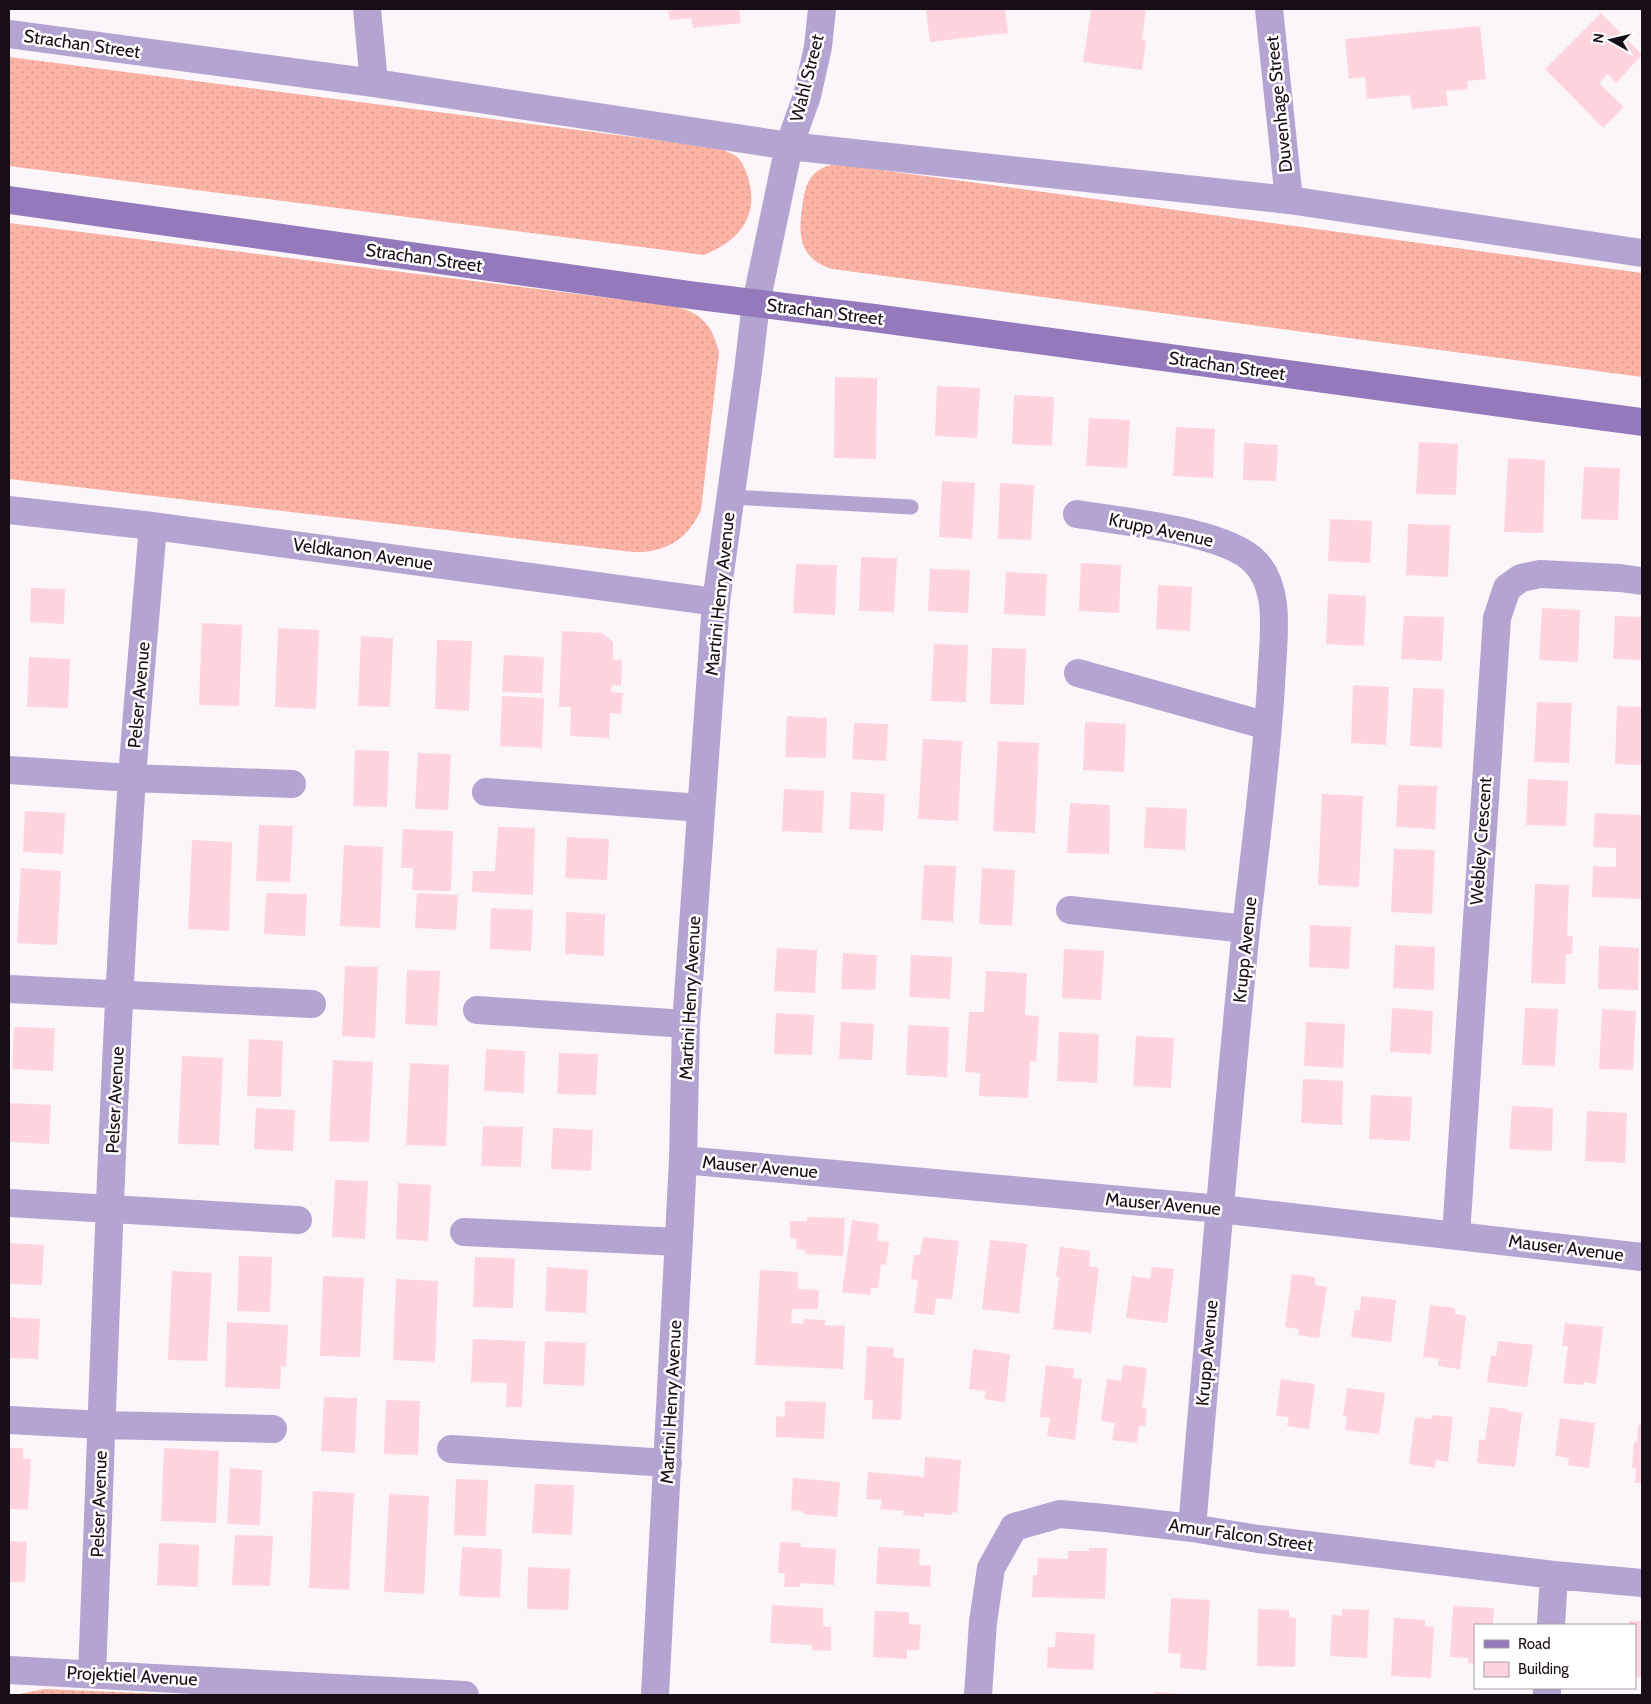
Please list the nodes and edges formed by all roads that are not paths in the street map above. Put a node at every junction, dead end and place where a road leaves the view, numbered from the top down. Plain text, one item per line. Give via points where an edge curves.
1 (367, 9) edge
2 (822, 9) edge
3 (1268, 9) edge
4 (9, 34) edge
5 (374, 83) junction
6 (789, 146) junction
7 (9, 200) edge
8 (1289, 200) junction
9 (1642, 253) edge
10 (756, 303) junction
11 (1642, 422) edge
12 (730, 496) junction
13 (911, 507) dead end
14 (9, 510) edge
15 (1077, 514) dead end
16 (153, 526) junction
17 (1642, 581) edge
18 (716, 602) junction
19 (1078, 673) dead end
20 (1268, 726) junction
21 (9, 770) edge
22 (132, 778) junction
23 (292, 784) dead end
24 (486, 792) dead end
25 (701, 808) junction
26 (1070, 910) dead end
27 (1246, 929) junction
28 (9, 988) edge
29 (120, 994) junction
30 (312, 1004) dead end
31 (477, 1010) dead end
32 (686, 1024) junction
33 (683, 1160) junction
34 (9, 1203) edge
35 (110, 1209) junction
36 (1220, 1209) junction
37 (298, 1220) dead end
38 (464, 1232) dead end
39 (1456, 1235) junction
40 (679, 1242) junction
41 (1642, 1257) edge
42 (9, 1420) edge
43 (102, 1425) junction
44 (272, 1430) dead end
45 (451, 1449) dead end
46 (668, 1463) junction
47 (1192, 1528) junction
48 (1554, 1575) junction
49 (1642, 1583) edge
50 (1551, 1624) edge
51 (9, 1670) edge
52 (92, 1674) junction
53 (465, 1695) edge
54 (656, 1695) edge
55 (978, 1695) edge

1 - 5 street
2 - 6 street, Wahl Street via 818,47
3 - 8 street, Duvenhage Street
4 - 5 street, Strachan Street
5 - 6 street, Strachan Street
6 - 8 street, Strachan Street
6 - 10 street, Wahl Street
7 - 10 street, Strachan Street
8 - 9 street, Strachan Street
10 - 11 street, Strachan Street
10 - 12 street, Martini Henry Avenue
12 - 13 lane
12 - 18 street, Martini Henry Avenue
14 - 16 street, Veldkanon Avenue
15 - 20 street, Krupp Avenue via 1189,532 1239,550 1255,561 1268,582 1273,603
16 - 18 street, Veldkanon Avenue
16 - 22 street, Pelser Avenue
17 - 39 street, Webley Crescent via 1540,574 1521,578 1507,588 1497,618
18 - 25 street, Martini Henry Avenue
19 - 20 street
20 - 27 street, Krupp Avenue
21 - 22 street
22 - 23 street
22 - 29 street, Pelser Avenue
24 - 25 street
25 - 32 street, Martini Henry Avenue
26 - 27 street
27 - 36 street, Krupp Avenue
28 - 29 street
29 - 30 street
29 - 35 street, Pelser Avenue
31 - 32 street
32 - 33 street, Martini Henry Avenue
33 - 36 street, Mauser Avenue
33 - 40 street, Martini Henry Avenue
34 - 35 street
35 - 37 street
35 - 43 street, Pelser Avenue
36 - 39 street, Mauser Avenue
36 - 47 street, Krupp Avenue
38 - 40 street
39 - 41 street, Mauser Avenue
40 - 46 street, Martini Henry Avenue
42 - 43 street
43 - 44 street
43 - 52 street, Pelser Avenue
45 - 46 street
46 - 54 street, Martini Henry Avenue
47 - 48 street, Amur Falcon Street
47 - 55 street, Amur Falcon Street via 1060,1514 1014,1527 991,1568
48 - 49 street, Amur Falcon Street
48 - 50 street
51 - 52 street, Projektiel Avenue
52 - 53 street, Projektiel Avenue

